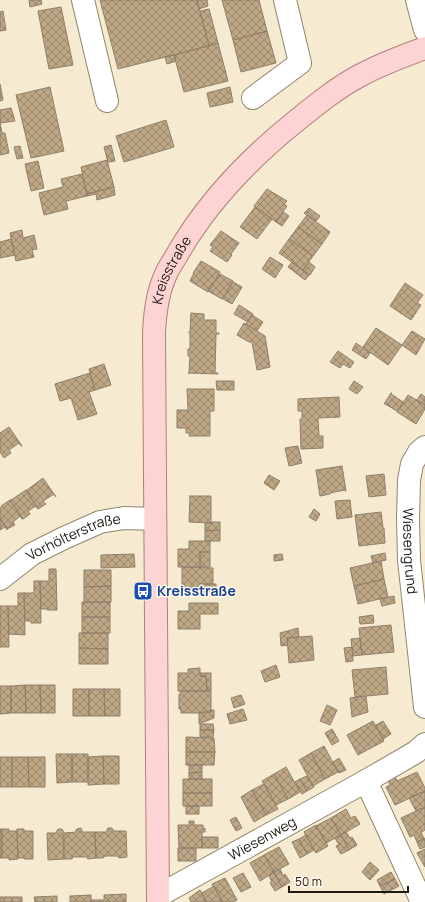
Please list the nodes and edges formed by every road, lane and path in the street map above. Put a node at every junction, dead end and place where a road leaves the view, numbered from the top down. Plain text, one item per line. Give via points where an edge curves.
1 (83, 0) edge
2 (285, 0) edge
3 (417, 0) edge
4 (425, 30) edge
5 (425, 48) edge
6 (253, 98) dead end
7 (106, 101) dead end
8 (425, 447) edge
9 (155, 519) junction
10 (0, 579) edge
11 (425, 707) edge
12 (425, 744) edge
13 (366, 781) junction
14 (158, 899) edge
15 (422, 902) edge

1 - 7 street
2 - 6 street via 300,63
3 - 4 street
5 - 9 main road, Kreisstraße via 361,75 313,107 255,156 215,199 187,237 166,274 159,292 155,315
8 - 11 street, Wiesengrund via 412,464 408,480 409,560
9 - 10 street, Vorhölterstraße via 124,518 100,522 32,554
9 - 14 main road, Kreisstraße
12 - 13 street
13 - 14 street, Wiesenweg
13 - 15 street

